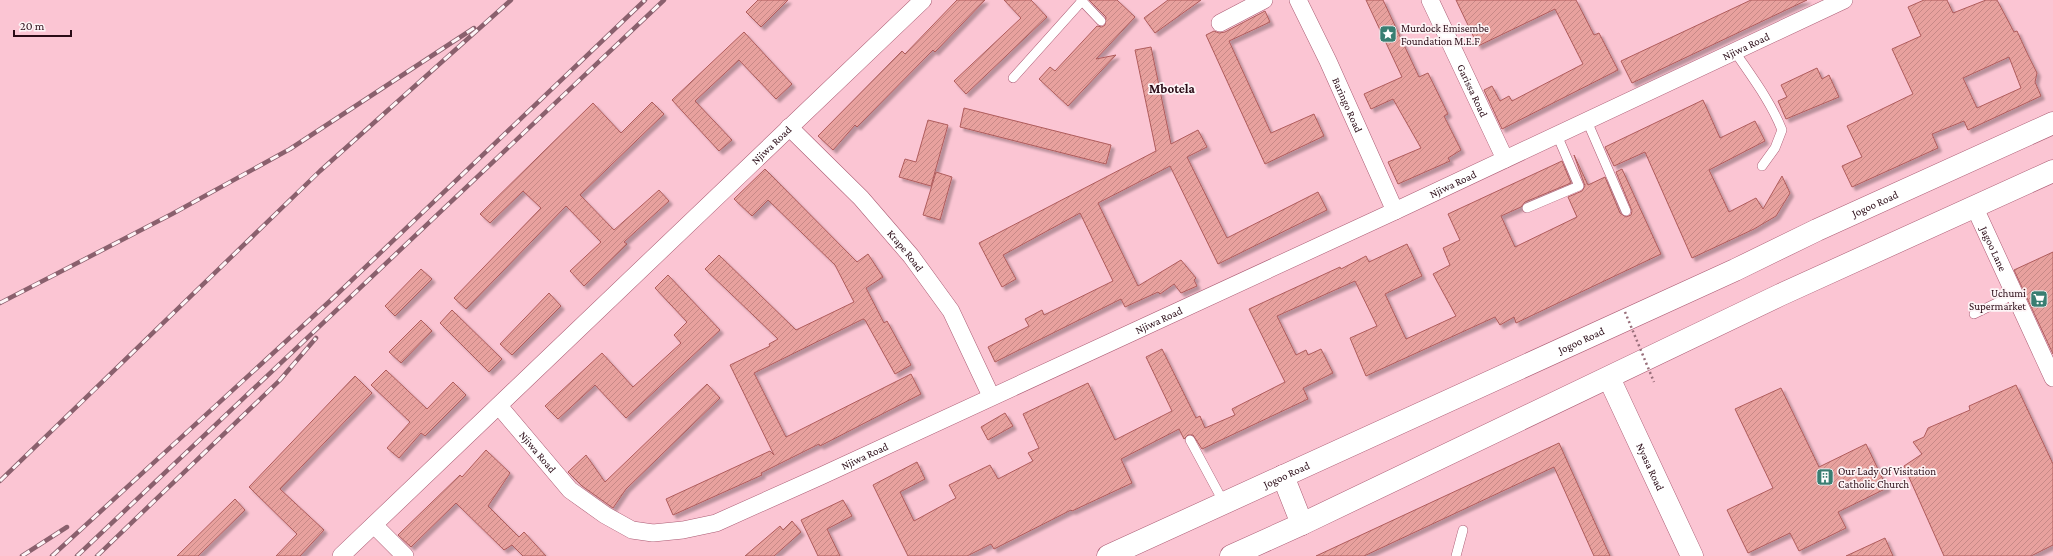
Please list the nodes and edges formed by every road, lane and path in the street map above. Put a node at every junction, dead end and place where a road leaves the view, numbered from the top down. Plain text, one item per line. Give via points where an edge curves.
1 (923, 0) edge
2 (1264, 0) edge
3 (1298, 0) edge
4 (1430, 0) edge
5 (1844, 0) edge
6 (1082, 1) edge
7 (1101, 21) dead end
8 (1220, 23) dead end
9 (1735, 52) junction
10 (1013, 78) dead end
11 (1587, 121) junction
12 (2053, 123) edge
13 (789, 127) junction
14 (1557, 135) junction
15 (1505, 159) junction
16 (1762, 166) dead end
17 (2053, 171) edge
18 (1974, 206) junction
19 (1527, 208) dead end
20 (1395, 211) junction
21 (1626, 211) dead end
22 (2015, 294) junction
23 (1625, 312) dead end
24 (1974, 314) dead end
25 (1609, 378) junction
26 (2053, 378) edge
27 (1654, 382) dead end
28 (991, 396) junction
29 (499, 406) junction
30 (1190, 440) dead end
31 (1283, 476) junction
32 (1224, 503) junction
33 (1302, 524) junction
34 (374, 525) junction
35 (1463, 530) dead end
36 (341, 556) edge
37 (405, 556) edge
38 (1108, 556) edge
39 (1231, 556) edge
40 (1456, 556) edge
41 (1692, 556) edge

1 - 13 street, Njiwa Road
2 - 8 street
3 - 20 street, Baringo Road
4 - 15 street, Garissa Road
5 - 9 street, Njiwa Road
6 - 7 lane
6 - 10 lane
9 - 11 street, Njiwa Road
9 - 16 lane via 1766,98 1782,130 1775,148
11 - 14 street, Njiwa Road
11 - 21 lane
12 - 31 main road, Jogoo Road
13 - 28 street, Krape Road via 861,198 911,256 951,311
13 - 29 street, Njiwa Road
14 - 15 street, Njiwa Road
14 - 19 lane via 1579,186
15 - 20 street, Njiwa Road
17 - 18 main road
18 - 22 street, Jagoo Lane
18 - 25 main road via 1780,295
20 - 28 street, Njiwa Road
22 - 24 lane
22 - 26 street, Jagoo Lane
23 - 27 path, bridge
25 - 33 main road
25 - 41 main road, Nyasa Road
28 - 29 street, Njiwa Road via 716,522 683,530 653,533 632,530 605,515 570,490
29 - 34 street, Njiwa Road
30 - 32 lane
31 - 32 main road, Jogoo Road
31 - 33 main road
32 - 38 main road, Jogoo Road
33 - 39 main road
34 - 36 street, Njiwa Road
34 - 37 street
35 - 40 lane

